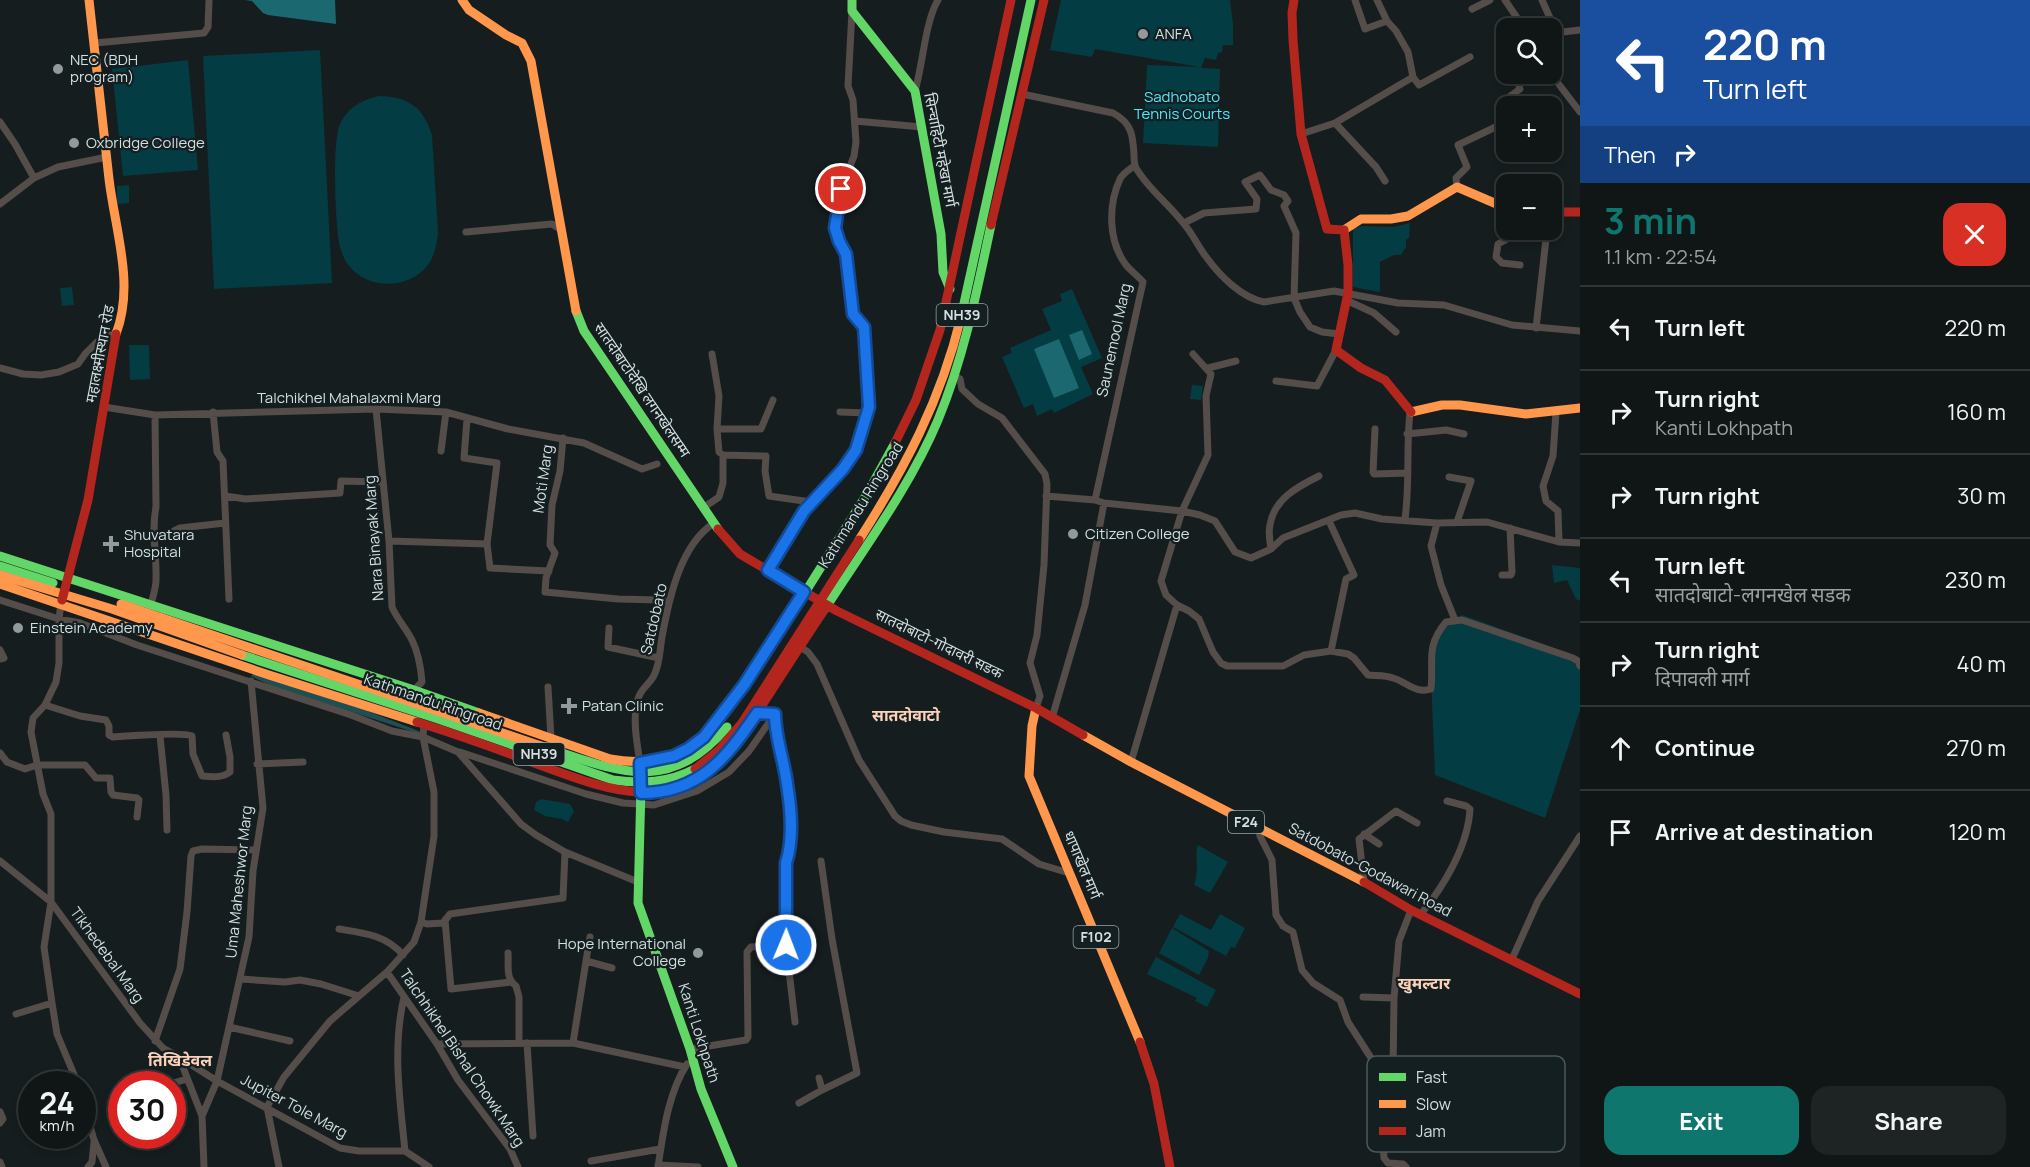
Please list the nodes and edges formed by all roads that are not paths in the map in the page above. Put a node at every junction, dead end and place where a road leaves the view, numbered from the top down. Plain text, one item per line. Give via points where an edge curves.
1 (89, 0) edge
2 (209, 0) edge
3 (462, 0) edge
4 (852, 0) edge
5 (938, 0) edge
6 (1011, 0) edge
7 (1022, 0) edge
8 (1031, 0) edge
9 (1044, 0) edge
10 (1294, 0) edge
11 (1355, 0) edge
12 (1377, 0) edge
13 (1490, 0) edge
14 (1505, 0) edge
15 (1542, 0) edge
16 (1472, 9) dead end
17 (852, 11) junction
18 (1517, 18) edge
19 (1387, 21) junction
20 (1580, 30) edge
21 (95, 43) junction
22 (1470, 57) dead end
23 (1413, 77) junction
24 (1519, 84) edge
25 (1559, 84) edge
26 (915, 91) junction
27 (1022, 94) junction
28 (1510, 96) edge
29 (1580, 112) edge
30 (855, 121) junction
31 (0, 122) edge
32 (1335, 123) junction
33 (922, 127) junction
34 (1496, 127) edge
35 (1300, 134) junction
36 (107, 157) junction
37 (1134, 166) junction
38 (34, 178) junction
39 (1385, 181) dead end
40 (1457, 187) junction
41 (0, 204) edge
42 (1496, 204) edge
43 (1562, 212) edge
44 (1580, 212) edge
45 (1184, 223) junction
46 (560, 229) junction
47 (1344, 230) junction
48 (466, 232) dead end
49 (1505, 240) edge
50 (1546, 240) edge
51 (1520, 265) dead end
52 (950, 289) junction
53 (1347, 296) junction
54 (1294, 298) junction
55 (119, 327) junction
56 (1536, 328) junction
57 (1580, 331) edge
58 (1396, 332) dead end
59 (1339, 334) junction
60 (1336, 350) junction
61 (712, 354) dead end
62 (1193, 354) dead end
63 (1236, 362) dead end
64 (0, 368) edge
65 (1208, 368) junction
66 (955, 376) junction
67 (1276, 381) dead end
68 (773, 400) dead end
69 (105, 407) junction
70 (1580, 408) edge
71 (376, 409) junction
72 (213, 412) junction
73 (446, 412) junction
74 (840, 412) dead end
75 (1410, 412) junction
76 (1556, 412) junction
77 (866, 413) junction
78 (155, 415) junction
79 (467, 419) junction
80 (717, 429) junction
81 (1375, 429) dead end
82 (1407, 434) junction
83 (1464, 434) dead end
84 (563, 438) junction
85 (441, 451) dead end
86 (723, 455) junction
87 (657, 464) dead end
88 (1408, 473) junction
89 (1319, 476) dead end
90 (1449, 477) dead end
91 (383, 482) junction
92 (225, 496) junction
93 (1046, 496) junction
94 (1095, 500) junction
95 (811, 502) junction
96 (1104, 503) junction
97 (703, 508) junction
98 (1182, 511) junction
99 (1405, 519) junction
100 (1329, 521) junction
101 (1457, 522) junction
102 (225, 523) junction
103 (714, 523) junction
104 (1437, 523) junction
105 (1510, 528) junction
106 (153, 536) junction
107 (389, 541) junction
108 (1558, 542) junction
109 (1580, 543) edge
110 (488, 544) junction
111 (1271, 549) junction
112 (0, 556) edge
113 (0, 566) edge
114 (768, 570) junction
115 (549, 571) junction
116 (1502, 575) dead end
117 (0, 576) edge
118 (0, 584) edge
119 (64, 591) junction
120 (229, 599) dead end
121 (816, 599) junction
122 (0, 600) edge
123 (669, 602) junction
124 (151, 604) junction
125 (1177, 605) junction
126 (58, 619) junction
127 (1455, 620) junction
128 (609, 628) dead end
129 (800, 647) junction
130 (0, 650) edge
131 (1331, 651) junction
132 (659, 658) junction
133 (0, 659) edge
134 (1580, 666) edge
135 (251, 681) junction
136 (548, 687) dead end
137 (414, 690) junction
138 (45, 705) junction
139 (1036, 708) junction
140 (757, 713) junction
141 (775, 714) junction
142 (1052, 718) junction
143 (424, 725) junction
144 (226, 735) dead end
145 (160, 736) junction
146 (423, 737) junction
147 (551, 738) junction
148 (458, 752) junction
149 (0, 753) edge
150 (303, 762) dead end
151 (1131, 762) junction
152 (640, 763) junction
153 (257, 764) junction
154 (37, 765) junction
155 (640, 773) junction
156 (641, 788) junction
157 (1447, 801) dead end
158 (640, 805) junction
159 (137, 818) dead end
160 (1417, 823) dead end
161 (1259, 829) junction
162 (167, 830) dead end
163 (1364, 834) junction
164 (1579, 838) edge
165 (1379, 844) dead end
166 (255, 849) junction
167 (565, 852) junction
168 (0, 861) edge
169 (821, 861) dead end
170 (1069, 873) junction
171 (638, 882) junction
172 (1364, 882) junction
173 (51, 902) junction
174 (1411, 910) junction
175 (1421, 914) junction
176 (445, 919) junction
177 (421, 922) junction
178 (339, 929) dead end
179 (590, 937) dead end
180 (786, 945) junction
181 (508, 952) dead end
182 (403, 955) junction
183 (1512, 959) junction
184 (586, 961) junction
185 (612, 968) dead end
186 (387, 972) junction
187 (241, 979) junction
188 (511, 982) junction
189 (1580, 994) edge
190 (359, 996) junction
191 (1363, 997) dead end
192 (404, 998) junction
193 (1394, 998) junction
194 (52, 1003) junction
195 (16, 1014) dead end
196 (795, 1022) dead end
197 (229, 1027) junction
198 (155, 1041) junction
199 (290, 1041) dead end
200 (523, 1043) junction
201 (573, 1043) junction
202 (438, 1044) junction
203 (691, 1053) junction
204 (1370, 1056) edge
205 (1393, 1056) edge
206 (179, 1057) junction
207 (685, 1066) junction
208 (73, 1071) edge
209 (819, 1078) dead end
210 (187, 1079) joint
211 (217, 1081) junction
212 (822, 1090) junction
213 (799, 1103) dead end
214 (267, 1107) junction
215 (0, 1112) edge
216 (202, 1116) junction
217 (0, 1123) edge
218 (533, 1136) dead end
219 (96, 1144) edge
220 (93, 1149) edge
221 (660, 1149) junction
222 (405, 1151) junction
223 (1384, 1152) edge
224 (591, 1161) dead end
225 (0, 1162) edge
226 (658, 1166) edge
227 (2, 1167) edge
228 (88, 1167) edge
229 (106, 1167) edge
230 (204, 1167) edge
231 (279, 1167) edge
232 (429, 1167) edge
233 (518, 1167) edge
234 (698, 1167) edge
235 (733, 1167) edge
236 (1170, 1167) edge
237 (1406, 1167) edge

1 - 21 main road, महालक्ष्मीस्थान रोड
2 - 21 street via 208,27 204,33
3 - 46 main road, सातदोबाटोदेखि लगनखेलसम्म via 469,10 522,43 531,62
4 - 17 main road
5 - 26 street
6 - 52 main road
7 - 121 main road, Kathmandu Ringroad / NH39 via 952,320 932,389 895,466
8 - 121 main road, Kathmandu Ringroad / NH39 via 962,315 941,386 899,475
9 - 27 main road
10 - 35 main road
11 - 19 street via 1365,29
12 - 19 street
13 - 16 street
14 - 18 street
15 - 20 street via 1554,27 1563,32
17 - 26 main road, सिन्चाहिटी महेखा मार्ग
17 - 30 street via 848,86
19 - 23 street via 1408,52
21 - 36 main road, महालक्ष्मीस्थान रोड
22 - 23 street via 1419,85
23 - 32 street
24 - 28 street via 1520,89
25 - 29 street
26 - 33 main road, सिन्चाहिटी महेखा मार्ग
27 - 37 street via 1121,117 1131,131
27 - 66 main road
30 - 33 street
30 - 77 street via 854,156 841,189 835,228 846,254 853,314 864,327 869,389
31 - 38 street
32 - 35 street
32 - 39 street
33 - 52 main road, सिन्चाहिटी महेखा मार्ग via 941,234 943,272
34 - 40 street via 1458,145 1467,167 1456,178
35 - 47 main road via 1327,229
36 - 38 street via 57,168
36 - 55 main road, महालक्ष्मीस्थान रोड via 125,300
37 - 45 street via 1156,196
37 - 94 street, Saunemool Marg via 1119,180 1111,216 1112,231 1126,265 1143,282
38 - 41 street
40 - 42 main road
40 - 47 main road via 1408,216 1361,219
43 - 44 main road
45 - 54 street via 1207,259 1243,293 1264,302
45 - 54 street via 1204,213 1256,209 1257,199 1245,182 1260,175 1271,190 1288,201 1284,206 1296,233
46 - 48 street via 552,224
46 - 97 main road, सातदोबाटोदेखि लगनखेलसम्म via 573,302 584,331
47 - 53 main road
49 - 51 street via 1498,244 1498,261
50 - 56 street
52 - 121 main road via 935,348 905,426
53 - 54 street via 1334,291
53 - 56 street via 1444,305 1512,326
53 - 58 street
53 - 59 main road
54 - 59 street via 1310,327
55 - 64 street via 97,342 78,364 58,372 23,374
55 - 69 main road, महालक्ष्मीस्थान रोड
56 - 57 street
59 - 60 main road
60 - 67 street via 1317,386
60 - 75 main road via 1385,380
61 - 80 street via 719,396
62 - 65 street
63 - 65 street
65 - 98 street via 1208,455
66 - 93 street via 972,399 1002,418 1045,474
66 - 121 main road via 938,423 915,467
68 - 80 street via 761,429
69 - 78 street, Talchikhel Mahalaxmi Marg
69 - 119 main road, महालक्ष्मीस्थान रोड via 88,500
70 - 76 main road
71 - 72 street, Talchikhel Mahalaxmi Marg
71 - 73 street, Talchikhel Mahalaxmi Marg
71 - 91 street, Nara Binayak Marg
72 - 78 street, Talchikhel Mahalaxmi Marg
72 - 92 street
73 - 79 street, Talchikhel Mahalaxmi Marg
73 - 85 street
74 - 77 street
75 - 76 main road via 1460,405 1526,414
75 - 82 street
76 - 108 street via 1553,456 1543,486 1546,501 1558,511
77 - 95 street via 856,450
78 - 106 street
79 - 84 street, Talchikhel Mahalaxmi Marg
79 - 110 street via 464,458 497,463
80 - 86 street via 719,452
81 - 88 street via 1374,474
82 - 83 street via 1446,430
82 - 88 street
84 - 87 street, Talchikhel Mahalaxmi Marg via 642,468
84 - 115 street, Moti Marg via 552,505 550,545 555,553
86 - 95 street via 766,456 769,496
86 - 97 street via 719,497
88 - 99 street
89 - 111 street via 1281,500 1269,526
90 - 101 street via 1471,481
91 - 92 street via 341,482 340,493 246,499
91 - 107 street, Nara Binayak Marg
92 - 102 street
93 - 94 street
93 - 139 street via 1044,565 1030,663 1040,696
94 - 96 street
95 - 114 street
96 - 98 street
96 - 142 street via 1085,605
97 - 103 main road, सातदोबाटोदेखि लगनखेलसम्म
98 - 111 street via 1215,521 1235,552 1251,558
98 - 125 street via 1161,581 1166,595
99 - 100 street via 1355,513
99 - 104 street
100 - 111 street via 1283,538
100 - 131 street via 1354,575 1346,579
101 - 104 street
101 - 105 street via 1487,522
102 - 106 street via 180,528
102 - 120 street
103 - 114 main road, सातदोबाटोदेखि लगनखेलसम्म via 740,554
103 - 123 street, Satdobato via 687,552
104 - 127 street via 1431,546
105 - 108 street
105 - 116 street via 1512,572
106 - 124 street via 156,583
107 - 110 street
107 - 137 street, Nara Binayak Marg via 392,607 412,641 421,673 422,682
108 - 109 street
110 - 115 street via 490,568
112 - 119 main road
113 - 119 main road, Kathmandu Ringroad / NH39
114 - 121 main road, सातदोबाटो-गोदावरी सडक
115 - 123 street, Moti Marg via 545,592
117 - 119 main road, Kathmandu Ringroad / NH39
118 - 119 main road
119 - 124 main road
119 - 126 street, Tikhedebal Marg
119 - 143 main road via 242,666
119 - 155 main road, Kathmandu Ringroad / NH39 via 121,604 600,767
119 - 156 main road, Kathmandu Ringroad / NH39
121 - 129 main road
121 - 139 main road, सातदोबाटो-गोदावरी सडक / F24
121 - 152 main road via 704,737 674,756
121 - 155 main road, Kathmandu Ringroad / NH39 via 715,741 676,767
121 - 156 main road, Kathmandu Ringroad / NH39 via 750,707 717,751 677,777
122 - 126 street
123 - 132 street, Satdobato
124 - 137 main road
125 - 131 street via 1199,619 1213,652 1227,666 1282,666 1304,655
125 - 151 street
126 - 135 street
126 - 138 street, Tikhedebal Marg via 59,663 56,682
127 - 131 street via 1440,629 1430,652 1428,690 1409,687 1391,677 1368,675 1348,654
127 - 134 street via 1573,658
128 - 132 street via 608,647
129 - 140 main road
129 - 170 street via 817,664 859,760 895,816 944,832 1002,839 1039,864
130 - 133 street via 4,658
132 - 152 street, Satdobato via 655,675 642,687 637,700
135 - 146 street via 392,731
135 - 153 street, Uma Maheshwor Marg
136 - 147 street
137 - 147 main road
138 - 145 street via 106,720 113,737
138 - 154 street, Tikhedebal Marg via 33,718
139 - 142 main road, सातदोबाटो-गोदावरी सडक / F24
139 - 170 main road, धापाखेल मार्ग / F102 via 1029,776
140 - 141 street
140 - 156 main road via 728,754 703,776 668,790
141 - 158 street via 749,751 713,783 666,802
141 - 180 street via 791,833 786,863
142 - 151 main road, Satdobato-Godawari Road / F24
143 - 146 street, Talchhikhel Bishal Chowk Marg
143 - 156 main road via 592,784 621,791
144 - 145 street via 230,772 212,777 202,776 199,771 192,736
145 - 162 street
146 - 148 street
146 - 177 street, Talchhikhel Bishal Chowk Marg via 434,792 434,836
147 - 152 main road via 610,759
148 - 158 street via 586,794
148 - 167 street via 520,824
149 - 154 street via 7,762 25,769
150 - 153 street
151 - 161 main road, Satdobato-Godawari Road / F24
152 - 155 main road, Kanti Lokhpath
153 - 166 street, Uma Maheshwor Marg via 262,808
154 - 159 street via 85,765 96,778 110,778 113,795 139,800
154 - 173 street, Tikhedebal Marg via 51,814
155 - 156 main road, Kanti Lokhpath
156 - 158 main road, Kanti Lokhpath
157 - 175 street via 1466,806 1470,813 1453,867
158 - 171 main road, Kanti Lokhpath
160 - 163 street via 1395,811
161 - 172 main road, Satdobato-Godawari Road / F24
161 - 204 street via 1272,860 1275,915 1293,932 1304,975 1340,1000 1348,1022
163 - 165 street
163 - 172 street via 1358,845
164 - 183 street via 1538,902
166 - 187 street, Uma Maheshwor Marg via 249,937
166 - 198 street via 193,850 180,969
167 - 171 street
167 - 176 street via 562,898 450,914
168 - 173 street
169 - 212 street via 857,1073
170 - 236 main road, धापाखेल मार्ग / F102 via 1132,1020 1150,1074
171 - 203 main road, Kanti Lokhpath via 638,903
172 - 174 main road, Satdobato-Godawari Road / F24
173 - 194 street via 44,946
173 - 198 street, Tikhedebal Marg
174 - 175 main road, Satdobato-Godawari Road / F24
174 - 193 street via 1399,941
175 - 183 main road, Satdobato-Godawari Road / F24
176 - 177 street via 443,923
176 - 188 street via 451,989
177 - 182 street, Talchhikhel Bishal Chowk Marg via 414,942
178 - 182 street via 387,940
179 - 184 street
180 - 196 street
180 - 203 street via 751,947 747,952 746,1040
181 - 188 street
182 - 186 street, Talchhikhel Bishal Chowk Marg
183 - 189 main road, Satdobato-Godawari Road / F24
184 - 185 street
184 - 201 street
186 - 190 street
186 - 192 street, Talchhikhel Bishal Chowk Marg
187 - 190 street via 300,980
187 - 197 street, Uma Maheshwor Marg
188 - 200 street via 519,997
190 - 214 street via 330,1021 284,1077
191 - 193 street
192 - 202 street, Talchhikhel Bishal Chowk Marg
192 - 222 street via 398,1031 398,1076
193 - 205 street
194 - 195 street
194 - 208 street via 57,1034
197 - 199 street
197 - 211 street, Uma Maheshwor Marg
198 - 206 street, Tikhedebal Marg
200 - 201 street
200 - 202 street
200 - 218 street
201 - 207 street
202 - 233 street, Talchhikhel Bishal Chowk Marg via 458,1080 510,1149
203 - 207 street
203 - 235 main road, Kanti Lokhpath via 701,1089
206 - 210 street
206 - 211 street, Jupiter Tole Marg
207 - 221 street via 673,1095
209 - 212 street
210 - 216 street
211 - 214 street, Jupiter Tole Marg
211 - 216 street, Uma Maheshwor Marg
212 - 213 street
214 - 222 street, Jupiter Tole Marg via 340,1148 359,1152
214 - 231 street
215 - 217 street
216 - 230 street
219 - 229 street
220 - 228 street
221 - 224 street
221 - 226 street
222 - 232 street
223 - 237 street via 1388,1162
225 - 227 street
226 - 234 street

